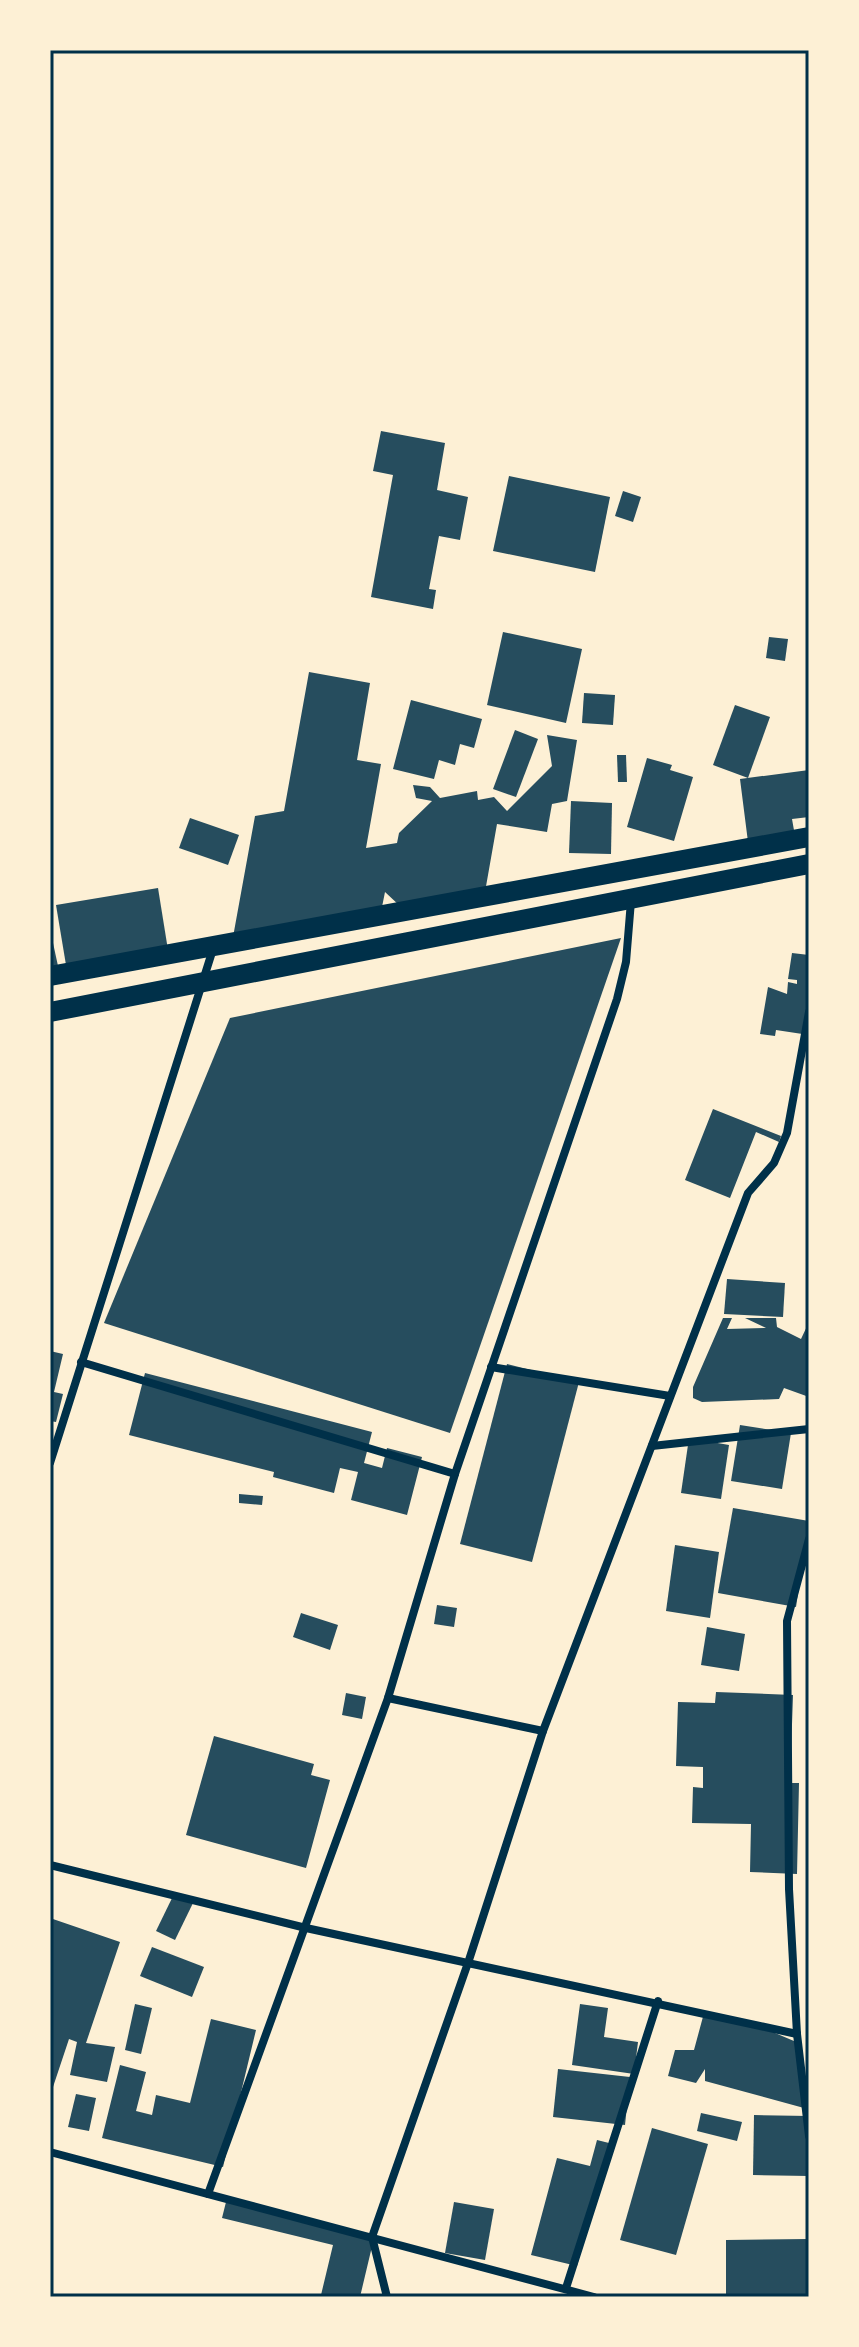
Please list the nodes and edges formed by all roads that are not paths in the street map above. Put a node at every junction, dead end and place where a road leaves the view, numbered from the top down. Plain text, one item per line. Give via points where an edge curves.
1 (809, 837) edge
2 (809, 864) edge
3 (631, 899) junction
4 (214, 944) junction
5 (50, 976) edge
6 (203, 984) junction
7 (50, 1012) edge
8 (809, 1012) edge
9 (81, 1362) junction
10 (491, 1367) junction
11 (670, 1396) junction
12 (809, 1429) edge
13 (652, 1446) junction
14 (50, 1463) edge
15 (455, 1474) junction
16 (809, 1539) edge
17 (388, 1698) junction
18 (543, 1731) junction
19 (50, 1865) edge
20 (306, 1928) junction
21 (469, 1960) junction
22 (658, 2001) junction
23 (797, 2034) junction
24 (809, 2136) edge
25 (50, 2152) edge
26 (208, 2194) junction
27 (372, 2237) junction
28 (566, 2288) junction
29 (387, 2297) edge
30 (594, 2297) edge

1 - 4 main road
2 - 3 main road
3 - 6 main road
3 - 10 street via 617,999
4 - 5 main road
4 - 6 street
6 - 7 main road
6 - 9 street
8 - 11 street via 787,1133 774,1163 748,1193
9 - 14 street
9 - 15 street
10 - 11 street
10 - 15 street
11 - 13 street
12 - 13 street
13 - 18 street
15 - 17 street
16 - 23 street via 787,1621 789,1889
17 - 18 street
17 - 20 street
18 - 21 street
19 - 20 street
20 - 21 street
20 - 26 street
21 - 22 street
21 - 27 street
22 - 23 street
22 - 28 street
23 - 24 street
25 - 26 street
26 - 27 street
27 - 28 street
27 - 29 street
28 - 30 street

